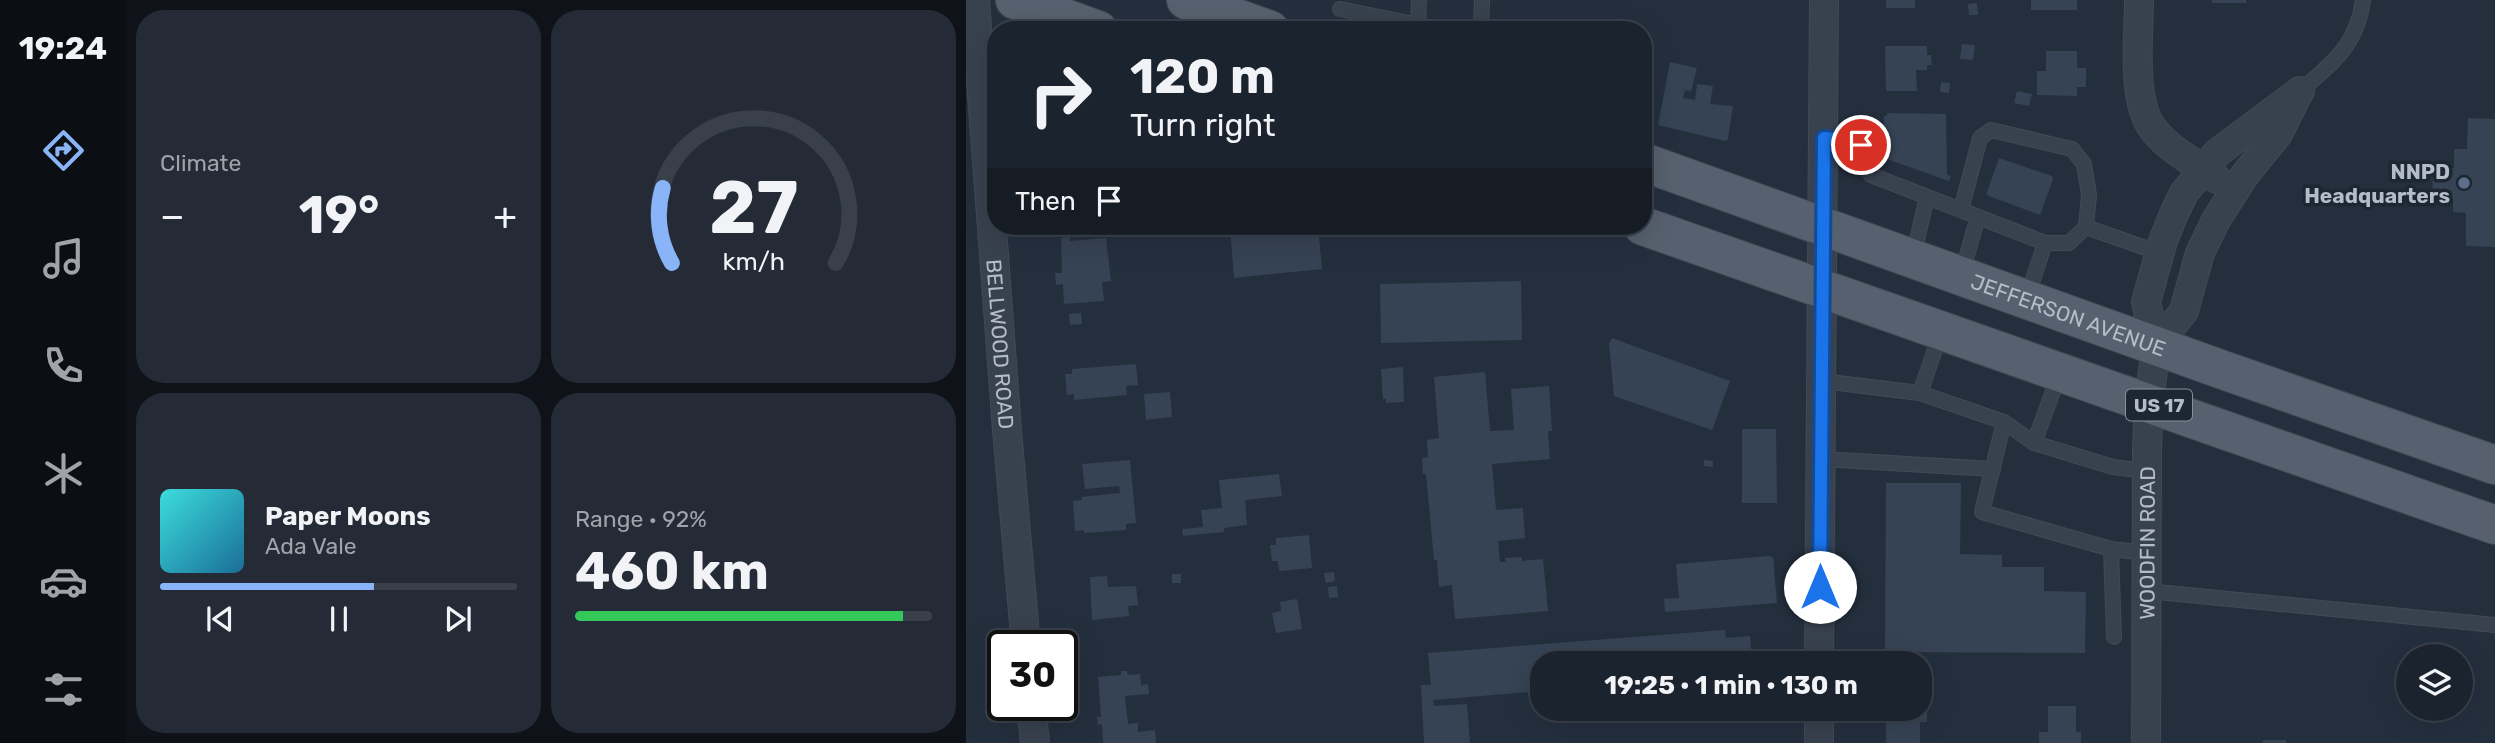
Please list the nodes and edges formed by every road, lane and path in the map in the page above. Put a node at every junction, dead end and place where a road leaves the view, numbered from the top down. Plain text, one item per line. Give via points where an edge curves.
1 (975, 0) edge
2 (1015, 0) edge
3 (1186, 0) edge
4 (1419, 0) edge
5 (1482, 0) edge
6 (1824, 0) edge
7 (2139, 0) edge
8 (2363, 0) edge
9 (1340, 9) dead end
10 (1073, 21) edge
11 (1245, 21) edge
12 (1392, 21) edge
13 (1418, 21) edge
14 (1481, 21) edge
15 (972, 34) edge
16 (2300, 91) junction
17 (1824, 138) junction
18 (1652, 165) edge
19 (2203, 168) junction
20 (2234, 191) junction
21 (1927, 197) junction
22 (987, 204) edge
23 (1961, 210) junction
24 (1978, 217) junction
25 (1823, 226) junction
26 (2086, 227) junction
27 (1652, 229) edge
28 (990, 235) edge
29 (2045, 243) junction
30 (2160, 253) junction
31 (1912, 258) junction
32 (1961, 276) junction
33 (1822, 287) junction
34 (2026, 299) junction
35 (1942, 330) junction
36 (2156, 346) junction
37 (2060, 372) junction
38 (1822, 382) junction
39 (1920, 393) junction
40 (2149, 402) junction
41 (2004, 422) junction
42 (2034, 443) junction
43 (1821, 459) junction
44 (2495, 465) edge
45 (1993, 469) junction
46 (2147, 471) junction
47 (2495, 525) edge
48 (2111, 549) junction
49 (2146, 553) junction
50 (2147, 591) junction
51 (2495, 625) edge
52 (1025, 630) edge
53 (2115, 638) dead end
54 (1819, 651) edge
55 (1033, 721) edge
56 (1819, 721) edge
57 (1035, 743) edge
58 (1819, 743) edge
59 (2146, 743) edge

1 - 15 street, BELLWOOD ROAD
2 - 10 main road
3 - 11 main road
4 - 13 lane
5 - 14 lane
6 - 17 street
7 - 19 street via 2141,107 2159,136
8 - 16 lane via 2349,45
9 - 12 lane
15 - 22 street, BELLWOOD ROAD
16 - 19 street, WOODFIN ROAD via 2233,139
16 - 20 street via 2278,134
17 - 21 lane via 1861,145 1871,175
17 - 25 street
18 - 25 main road, JEFFERSON AVENUE / US 17
19 - 20 street
19 - 30 street, WOODFIN ROAD via 2184,193
20 - 36 street via 2200,253 2184,311
21 - 23 lane
21 - 31 lane
23 - 24 lane
23 - 26 lane via 1980,138 1991,130 2072,149 2084,164 2089,195
24 - 29 lane
24 - 32 lane
25 - 31 main road, JEFFERSON AVENUE / US 17
25 - 33 street
26 - 29 lane via 2068,243
26 - 30 lane
27 - 33 main road, US 17
28 - 52 street, BELLWOOD ROAD
29 - 34 lane
30 - 36 street, WOODFIN ROAD via 2146,302
31 - 32 main road, JEFFERSON AVENUE / US 17
32 - 34 main road, JEFFERSON AVENUE / US 17
33 - 35 main road, US 17
33 - 38 street
34 - 36 main road, JEFFERSON AVENUE / US 17
35 - 37 main road, US 17
35 - 39 lane
36 - 40 street, WOODFIN ROAD
36 - 44 main road, JEFFERSON AVENUE / US 17
37 - 40 main road, US 17
37 - 42 lane
38 - 39 lane
38 - 43 street
39 - 41 lane
40 - 46 street, WOODFIN ROAD
40 - 47 main road, US 17
41 - 42 lane
41 - 45 lane
42 - 46 lane via 2113,467
43 - 45 lane
43 - 54 street
45 - 48 lane via 1982,512
46 - 49 street, WOODFIN ROAD
48 - 49 lane
48 - 53 lane
49 - 50 street, WOODFIN ROAD
50 - 51 lane
50 - 59 street, WOODFIN ROAD
55 - 57 street
56 - 58 street

